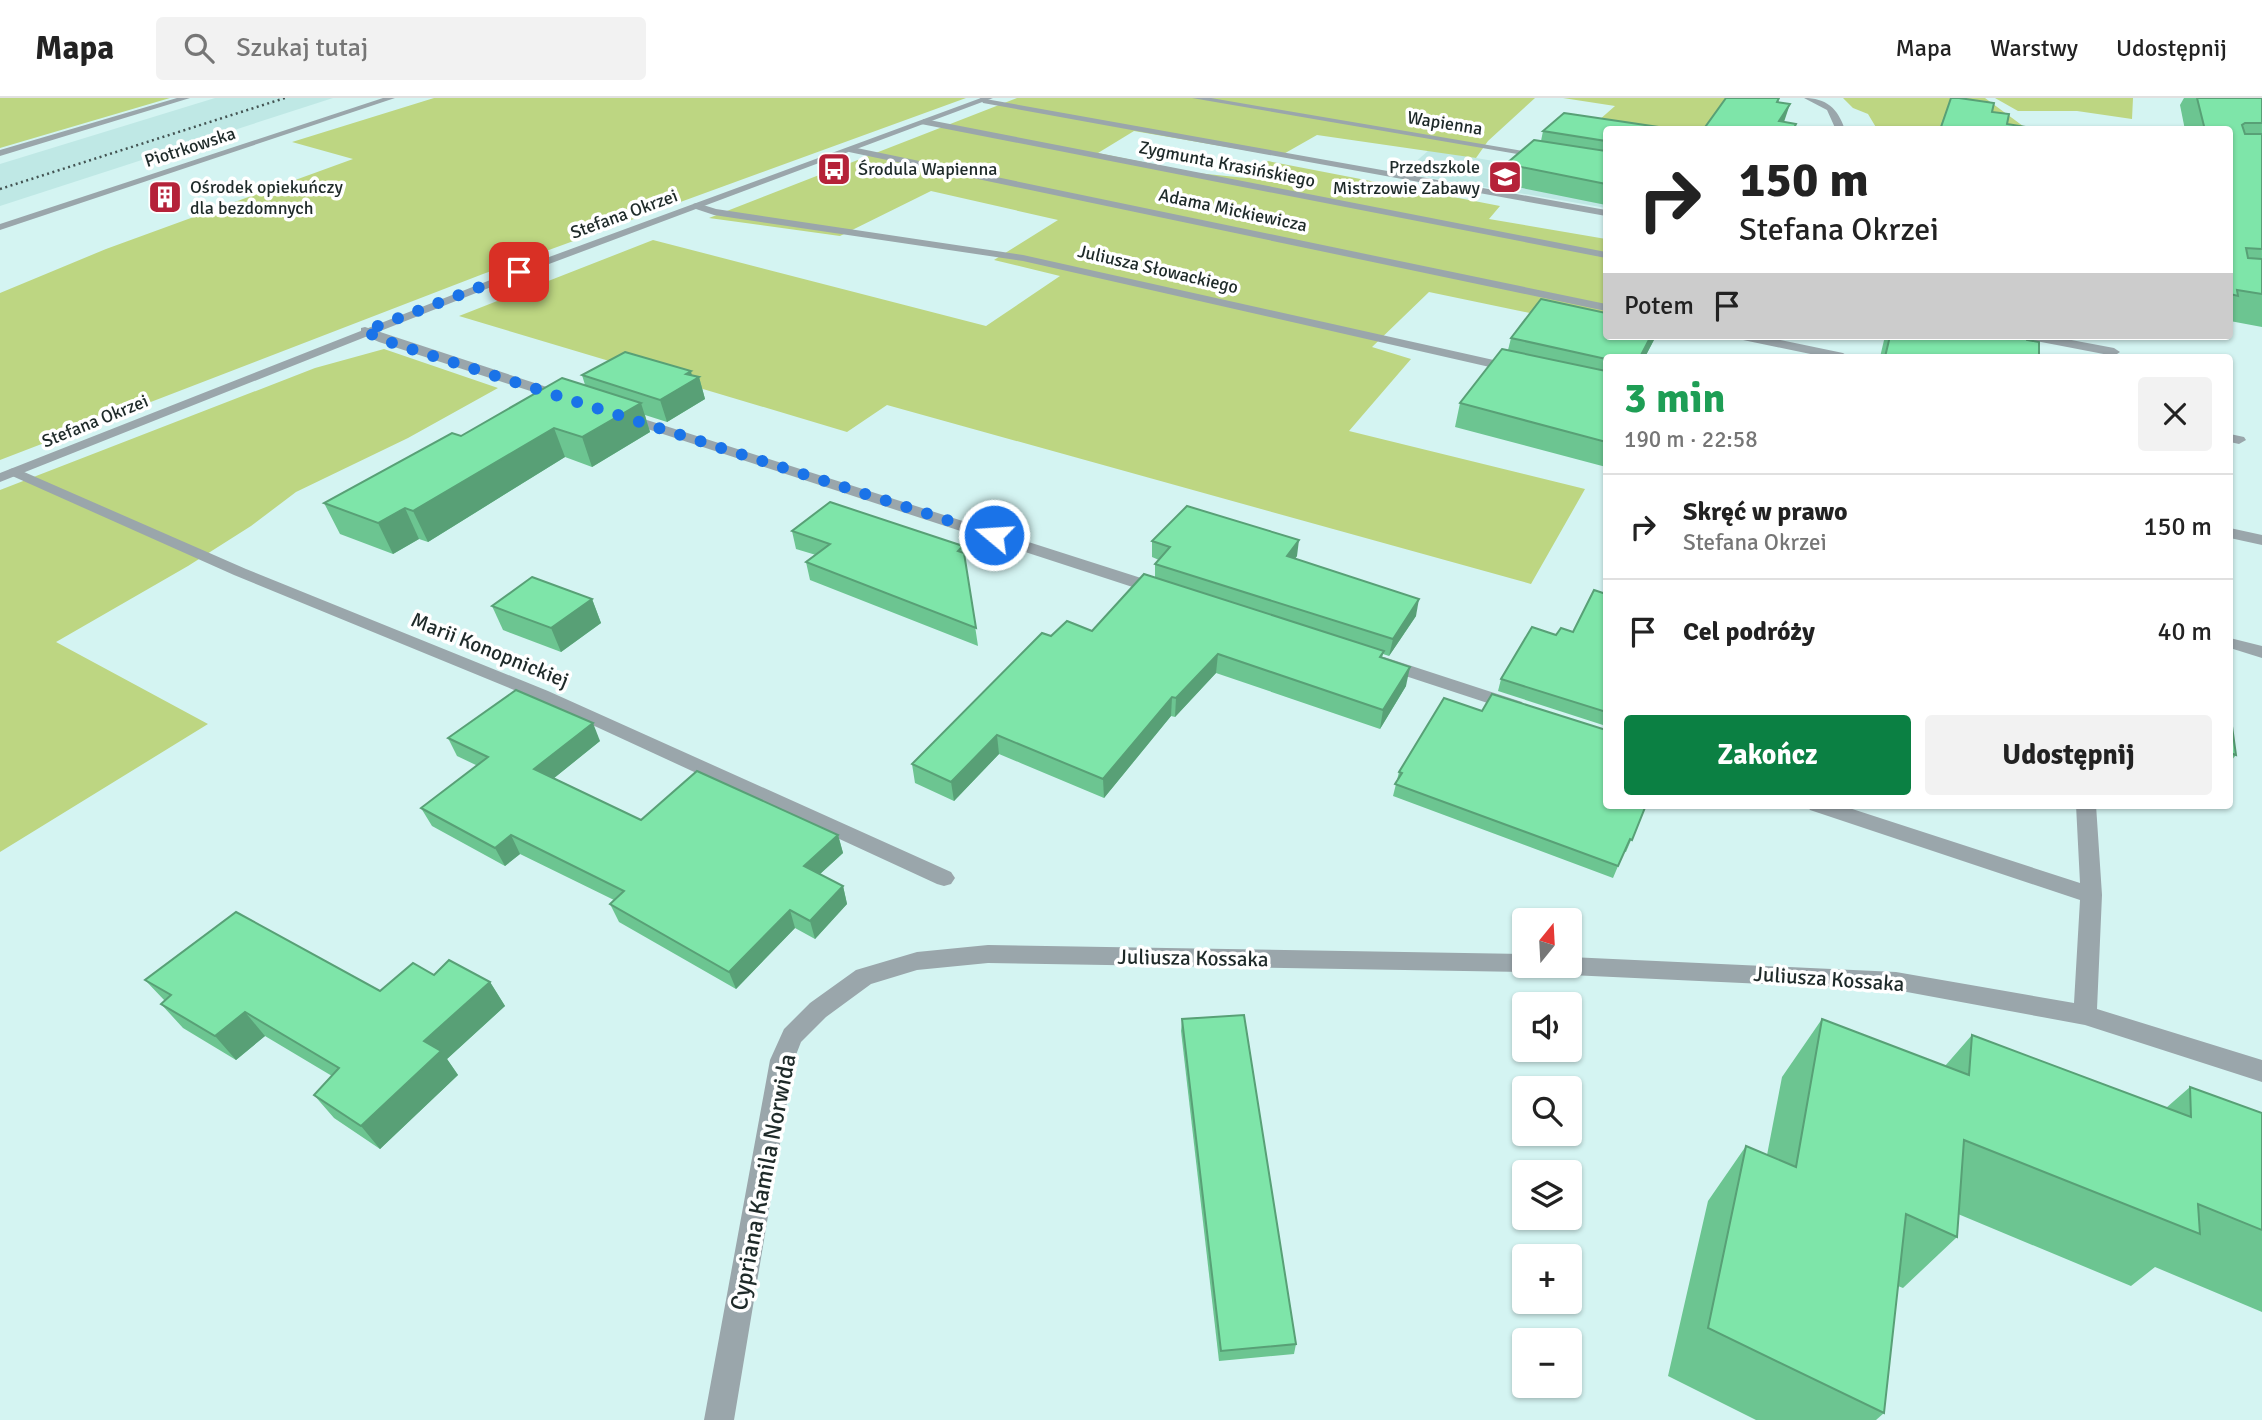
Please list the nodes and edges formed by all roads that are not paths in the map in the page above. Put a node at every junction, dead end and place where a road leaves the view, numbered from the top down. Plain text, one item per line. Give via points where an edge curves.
1 (186, 98) edge
2 (391, 98) edge
3 (1196, 98) edge
4 (1808, 98) edge
5 (986, 99) edge
6 (924, 122) junction
7 (1840, 126) edge
8 (852, 150) junction
9 (0, 153) edge
10 (1555, 157) edge
11 (697, 206) junction
12 (1603, 212) edge
13 (0, 227) edge
14 (1603, 254) edge
15 (1603, 306) edge
16 (365, 331) junction
17 (1762, 340) edge
18 (2052, 340) edge
19 (2114, 352) dead end
20 (1829, 354) edge
21 (1530, 372) edge
22 (582, 403) edge
23 (609, 412) edge
24 (7, 475) edge
25 (2233, 534) edge
26 (2262, 540) edge
27 (1176, 595) edge
28 (2233, 644) edge
29 (2262, 652) edge
30 (1372, 659) edge
31 (1528, 710) edge
32 (1829, 809) edge
33 (2086, 809) edge
34 (944, 878) dead end
35 (2091, 895) junction
36 (1512, 963) edge
37 (1582, 967) edge
38 (864, 977) joint
39 (2085, 1015) junction
40 (2262, 1071) edge
41 (719, 1420) edge

1 - 9 street
2 - 13 street, Piotrkowska
3 - 10 street, Wapienna
4 - 7 street via 1826,104 1836,113
5 - 6 street, Stefana Okrzei
5 - 12 street
6 - 8 street, Stefana Okrzei
6 - 14 street, Zygmunta Krasińskiego
8 - 11 street, Stefana Okrzei
8 - 15 street, Adama Mickiewicza
11 - 16 street, Stefana Okrzei
11 - 21 street, Juliusza Słowackiego via 1023,258
16 - 22 street
16 - 24 street, Stefana Okrzei
17 - 20 street
18 - 19 street
23 - 27 street
24 - 34 street, Marii Konopnickiej via 542,695
25 - 26 street
28 - 29 street
30 - 31 street
32 - 35 street
33 - 35 street
35 - 39 street
36 - 38 street, Juliusza Kossaka via 988,954 917,961
37 - 39 street, Juliusza Kossaka via 1896,981
38 - 41 street, Cypriana Kamila Norwida via 818,1010 792,1036 782,1060
39 - 40 street, Juliusza Kossaka

